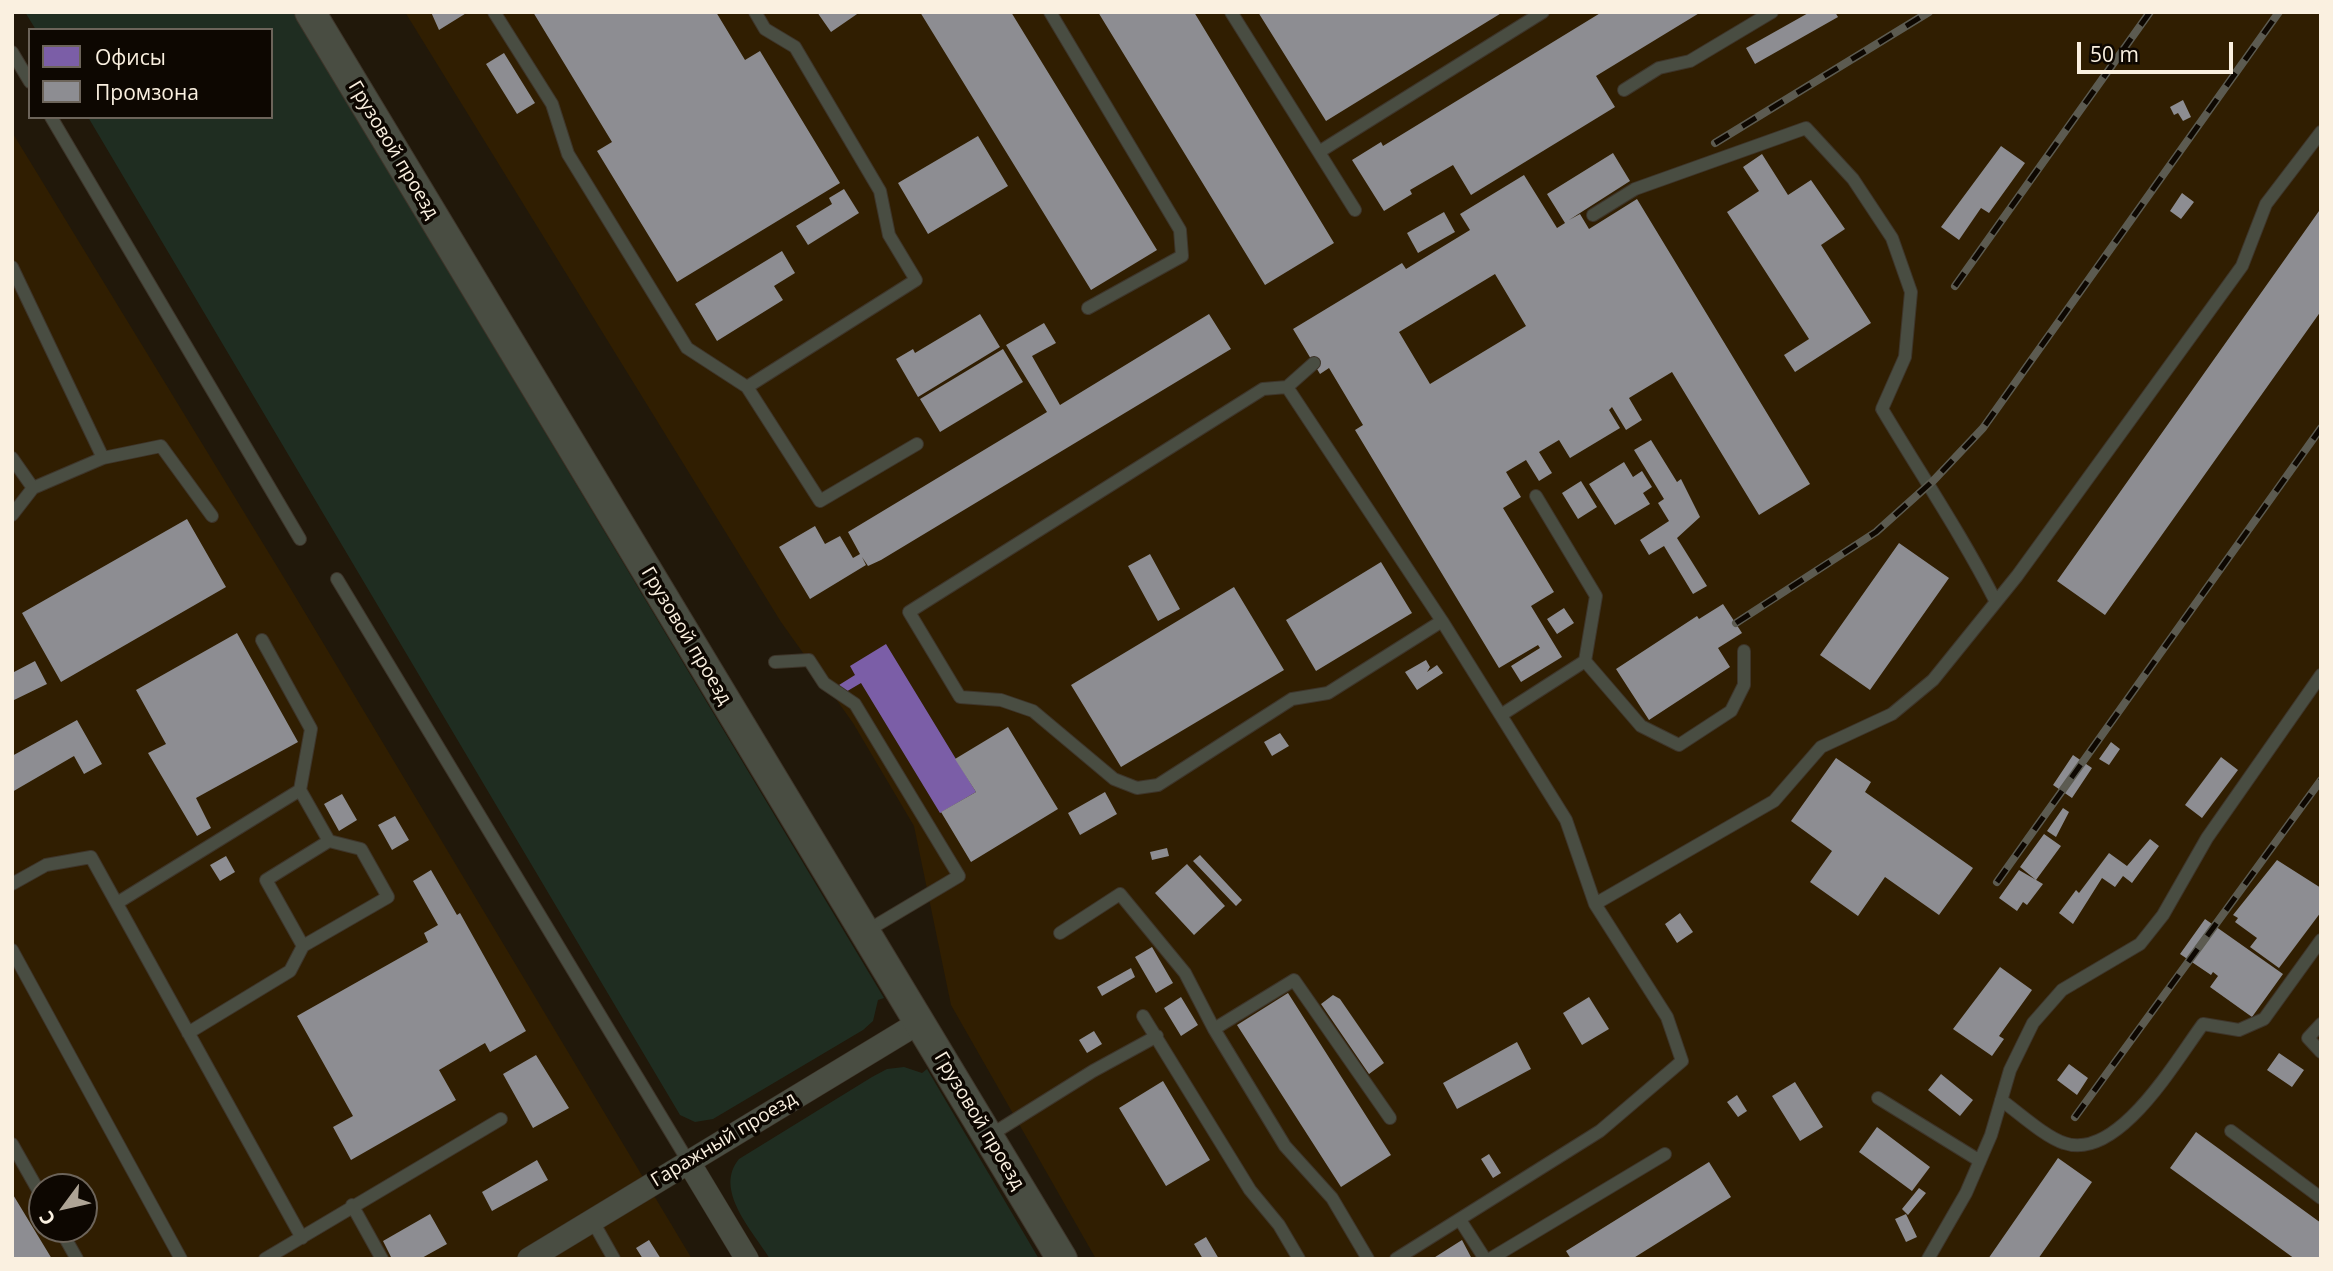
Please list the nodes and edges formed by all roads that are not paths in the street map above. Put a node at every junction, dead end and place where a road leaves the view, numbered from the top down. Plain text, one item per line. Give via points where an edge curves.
1 (310, 12) edge
2 (494, 12) edge
3 (755, 12) edge
4 (1050, 12) edge
5 (1231, 12) edge
6 (1543, 12) edge
7 (1772, 12) edge
8 (12, 52) edge
9 (28, 79) edge
10 (1624, 90) dead end
11 (52, 119) edge
12 (2321, 132) edge
13 (1319, 152) junction
14 (1355, 210) dead end
15 (1593, 215) dead end
16 (12, 267) edge
17 (1088, 308) dead end
18 (1314, 363) dead end
19 (747, 387) junction
20 (1287, 387) junction
21 (917, 444) dead end
22 (12, 458) edge
23 (103, 458) junction
24 (33, 488) junction
25 (1536, 496) dead end
26 (12, 515) edge
27 (212, 516) dead end
28 (300, 539) dead end
29 (337, 579) dead end
30 (1996, 602) junction
31 (1442, 621) junction
32 (262, 640) dead end
33 (1744, 650) dead end
34 (1586, 661) junction
35 (775, 662) dead end
36 (2321, 674) edge
37 (1501, 715) junction
38 (300, 790) junction
39 (329, 841) junction
40 (12, 884) edge
41 (117, 904) junction
42 (1595, 904) junction
43 (864, 932) junction
44 (1060, 933) dead end
45 (2321, 940) edge
46 (303, 946) junction
47 (12, 950) edge
48 (1143, 1016) dead end
49 (920, 1022) junction
50 (2321, 1024) edge
51 (1214, 1029) junction
52 (188, 1033) junction
53 (1157, 1036) junction
54 (2321, 1052) edge
55 (1878, 1098) dead end
56 (2001, 1100) junction
57 (1390, 1118) dead end
58 (501, 1119) dead end
59 (2231, 1131) dead end
60 (989, 1136) junction
61 (12, 1144) edge
62 (1665, 1154) dead end
63 (688, 1161) junction
64 (1980, 1161) junction
65 (28, 1173) edge
66 (2321, 1198) edge
67 (352, 1205) junction
68 (592, 1220) junction
69 (1460, 1220) junction
70 (302, 1238) junction
71 (67, 1243) edge
72 (76, 1259) edge
73 (181, 1259) edge
74 (265, 1259) edge
75 (382, 1259) edge
76 (529, 1259) edge
77 (614, 1259) edge
78 (747, 1259) edge
79 (1062, 1259) edge
80 (1299, 1259) edge
81 (1368, 1259) edge
82 (1396, 1259) edge
83 (1487, 1259) edge
84 (1928, 1259) edge

1 - 43 street, Грузовой проезд
2 - 19 lane via 552,104 568,154 687,348
3 - 19 lane via 765,29 795,47 880,191 889,235 916,280
4 - 17 lane via 1180,230 1182,256
5 - 13 lane
6 - 13 lane
7 - 10 lane via 1690,61 1659,68
8 - 9 lane
11 - 28 lane
12 - 30 lane via 2266,204 2242,265
13 - 14 lane
15 - 30 lane via 1636,189 1806,128 1853,179 1903,263 1911,292 1905,357 1882,408
16 - 23 lane
18 - 20 lane
19 - 21 lane via 820,501
20 - 31 lane
20 - 31 lane via 1263,388 909,612 960,697 1001,701 1033,711 1114,779 1137,788 1157,785 1292,699 1328,693
22 - 24 lane
23 - 24 lane
23 - 27 lane via 161,446
24 - 26 lane
25 - 34 lane via 1596,596
29 - 63 lane
30 - 42 lane via 1933,680 1892,714 1821,747 1774,801
31 - 37 lane
32 - 38 lane via 311,729
33 - 34 lane via 1744,685 1731,711 1679,745 1641,726
34 - 37 lane
35 - 43 lane via 809,660 824,683 855,705 959,876
36 - 56 lane via 2140,944 2062,990 2033,1023
37 - 42 lane via 1566,820
38 - 39 lane
38 - 41 lane
39 - 46 lane via 266,880
39 - 46 lane via 361,849 388,897
40 - 41 lane via 46,865 91,857
41 - 52 lane
42 - 69 lane via 1667,1017 1682,1061 1601,1131
43 - 49 street, Грузовой проезд
44 - 51 lane via 1120,894 1185,973
45 - 56 lane via 2264,1019 2239,1030 2203,1024 2126,1125 2090,1143 2064,1143
46 - 52 lane via 290,971
47 - 73 lane
48 - 53 lane
49 - 60 street, Грузовой проезд
49 - 63 street, Гаражный проезд
50 - 54 lane via 2308,1038
51 - 57 lane via 1294,980
51 - 81 lane via 1285,1146 1332,1198
52 - 70 lane
53 - 60 lane
53 - 80 lane via 1250,1190
55 - 64 lane
56 - 64 lane
58 - 67 lane
59 - 66 lane
60 - 79 street, Грузовой проезд
61 - 65 lane
62 - 83 lane
63 - 68 street, Гаражный проезд
63 - 78 street
64 - 84 lane
67 - 70 lane
67 - 75 lane
68 - 76 street, Гаражный проезд
68 - 77 lane
69 - 82 lane
69 - 83 lane
70 - 74 lane
71 - 72 lane

